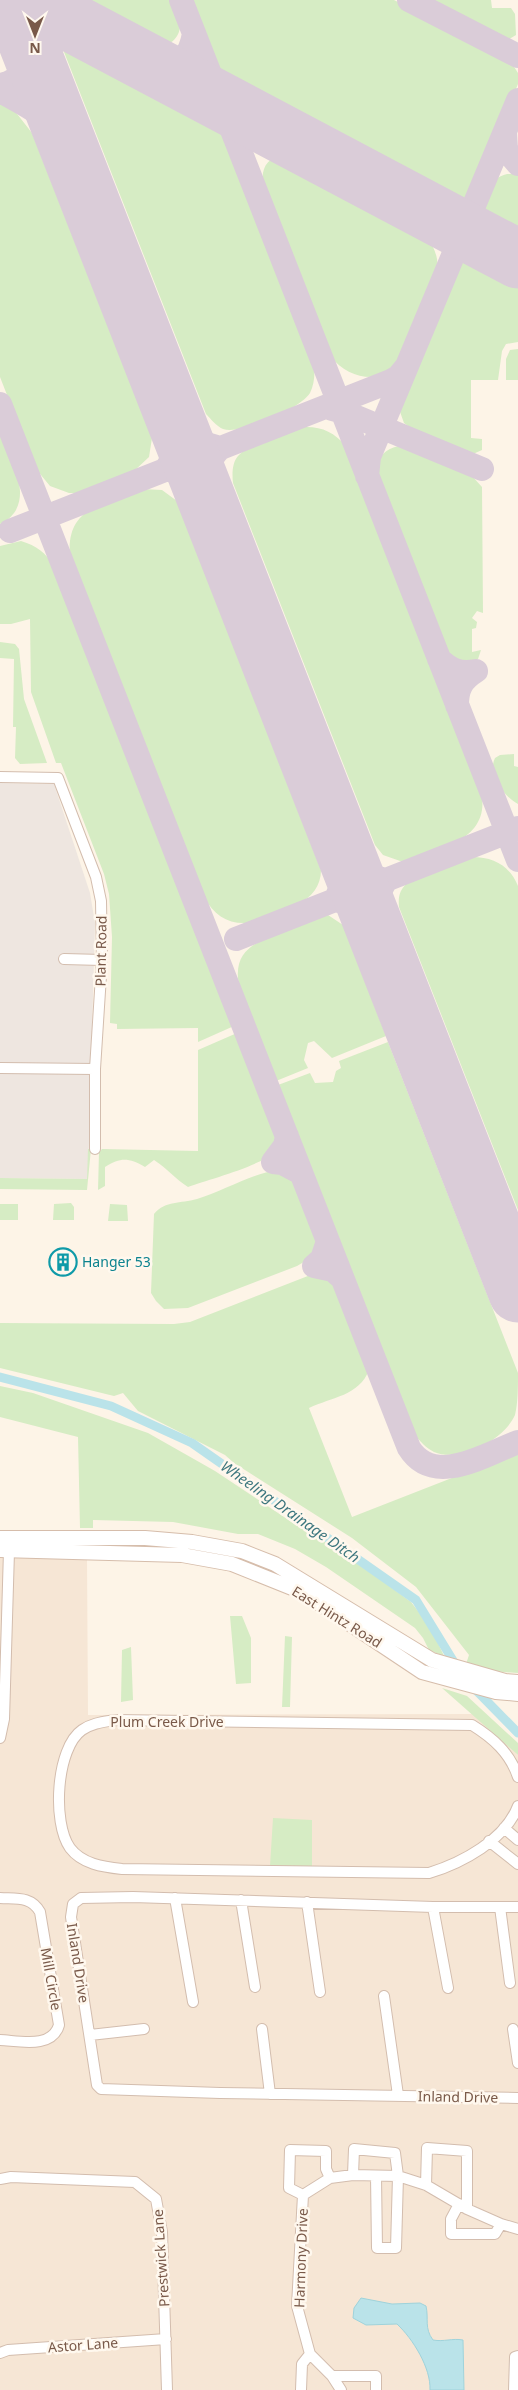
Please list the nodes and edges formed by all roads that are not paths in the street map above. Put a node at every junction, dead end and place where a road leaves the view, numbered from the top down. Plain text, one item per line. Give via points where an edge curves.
1 (0, 777) edge
2 (64, 959) dead end
3 (102, 960) junction
4 (0, 1068) edge
5 (95, 1069) junction
6 (95, 1149) dead end
7 (0, 1538) edge
8 (4, 1550) edge
9 (506, 1685) edge
10 (518, 1694) edge
11 (0, 1738) edge
12 (518, 1777) edge
13 (518, 1806) edge
14 (504, 1828) junction
15 (489, 1840) junction
16 (518, 1840) edge
17 (518, 1864) edge
18 (0, 1898) edge
19 (175, 1898) junction
20 (241, 1900) junction
21 (307, 1902) junction
22 (433, 1907) junction
23 (500, 1907) junction
24 (518, 1907) edge
25 (510, 1983) dead end
26 (255, 1987) dead end
27 (448, 1988) dead end
28 (320, 1992) dead end
29 (384, 1996) dead end
30 (193, 2002) dead end
31 (262, 2029) dead end
32 (513, 2029) dead end
33 (144, 2030) dead end
34 (90, 2036) junction
35 (0, 2040) edge
36 (518, 2063) edge
37 (270, 2094) junction
38 (398, 2095) junction
39 (518, 2098) edge
40 (353, 2175) junction
41 (376, 2176) junction
42 (398, 2176) junction
43 (330, 2178) junction
44 (0, 2179) edge
45 (426, 2186) junction
46 (303, 2195) junction
47 (463, 2207) junction
48 (501, 2224) junction
49 (518, 2229) edge
50 (166, 2339) junction
51 (0, 2353) edge
52 (310, 2354) junction
53 (518, 2356) edge
54 (332, 2376) junction
55 (167, 2390) edge
56 (300, 2390) edge
57 (341, 2390) edge
58 (376, 2390) edge
59 (514, 2390) edge

1 - 3 street, Plant Road via 58,778 96,877 103,921
2 - 3 street
3 - 5 street, Plant Road
4 - 5 street
5 - 6 street, Plant Road
7 - 9 main road, East Hintz Road via 145,1538 242,1551 275,1564 432,1660
8 - 9 main road, East Hintz Road via 182,1555 232,1564 302,1592 422,1672
8 - 11 street via 4,1720
9 - 10 main road, East Hintz Road
12 - 15 street, Plum Creek Drive via 505,1752 492,1737 472,1725 115,1720 97,1722 82,1730 70,1743 62,1764 61,1827 70,1848 86,1861 104,1867 429,1873 452,1866
13 - 14 street, Plum Creek Drive
14 - 15 street, Plum Creek Drive
14 - 16 street
15 - 17 street
18 - 35 street, Mill Circle via 28,1900 40,1912 59,2025 50,2039
19 - 20 street, Inland Drive
19 - 30 street
19 - 34 street, Inland Drive via 81,1898 73,1904 71,1917
20 - 21 street, Inland Drive
20 - 26 street
21 - 22 street, Inland Drive
21 - 28 street
22 - 23 street, Inland Drive
22 - 27 street
23 - 24 street, Inland Drive
23 - 25 street
29 - 38 street, Inland Drive
31 - 37 street
32 - 36 street
33 - 34 street
34 - 37 street, Inland Drive via 97,2084 102,2089
37 - 38 street, Inland Drive
38 - 39 street, Inland Drive
40 - 41 street, Harmony Drive
40 - 42 street via 354,2149 395,2152
40 - 43 street, Harmony Drive
41 - 42 street, Harmony Drive
41 - 42 street via 377,2248 396,2248
42 - 45 street, Harmony Drive
43 - 46 street, Harmony Drive
43 - 46 street via 326,2169 326,2151 290,2150 289,2188
44 - 50 street, Prestwick Lane via 135,2182 156,2198 162,2232
45 - 47 street, Harmony Drive
45 - 47 street via 427,2148 467,2151
46 - 52 street, Harmony Drive via 297,2306
47 - 48 street, Harmony Drive
47 - 48 street via 451,2219 451,2234 495,2234
48 - 49 street, Harmony Drive
50 - 51 street, Astor Lane
50 - 55 street, Prestwick Lane
52 - 54 street, Harmony Drive
52 - 56 street via 302,2364
53 - 59 street via 515,2357
54 - 57 street, Harmony Drive
54 - 58 street via 376,2376

